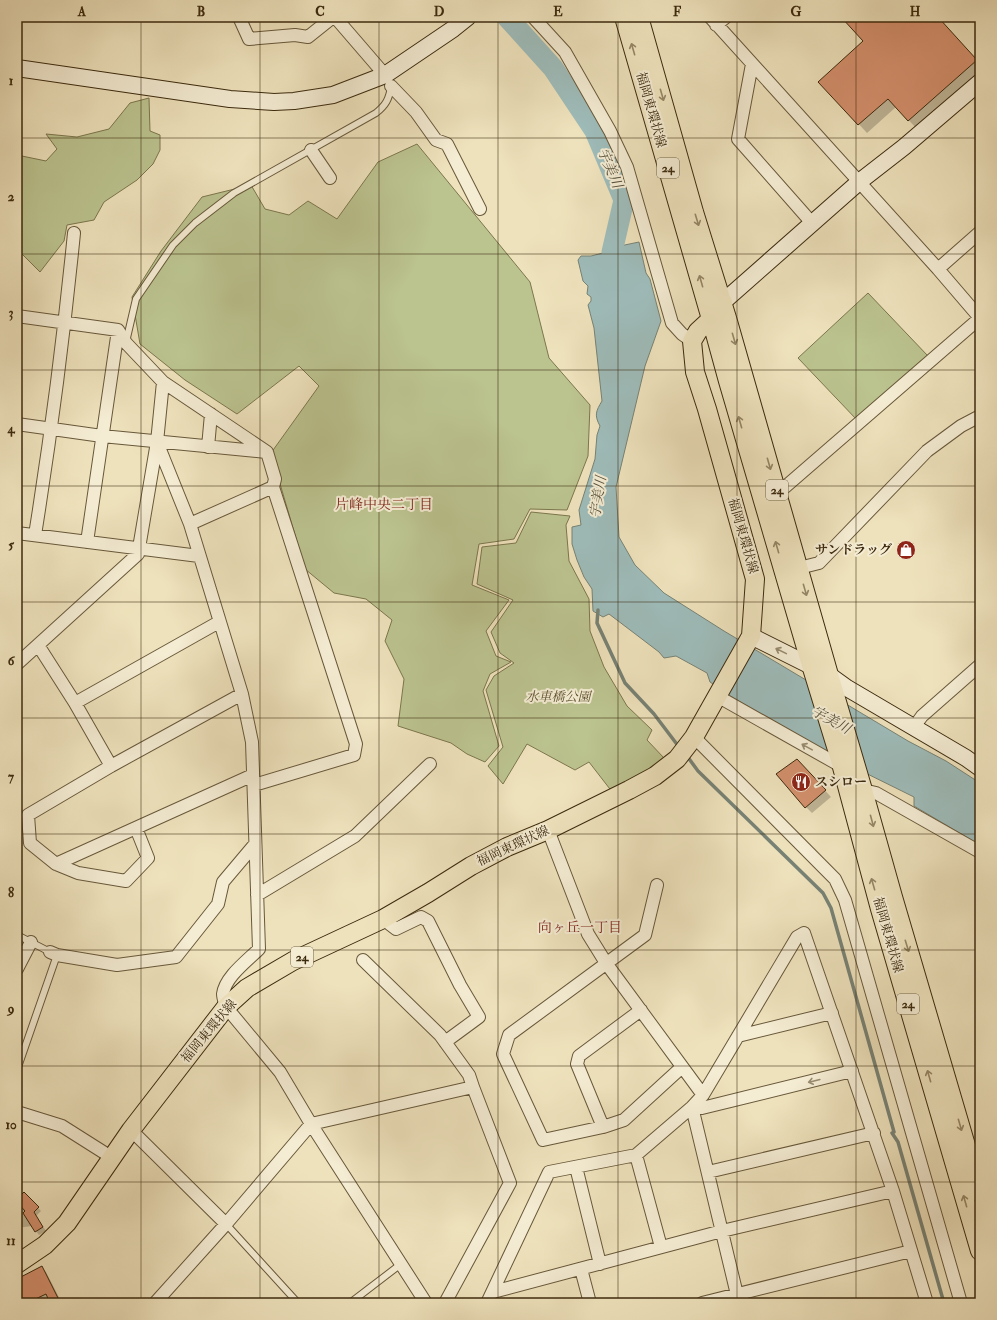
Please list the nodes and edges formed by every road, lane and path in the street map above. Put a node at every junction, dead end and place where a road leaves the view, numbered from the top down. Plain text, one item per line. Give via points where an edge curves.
1 (239, 17) edge
2 (334, 17) edge
3 (468, 17) edge
4 (533, 17) edge
5 (624, 17) edge
6 (639, 17) edge
7 (718, 20) edge
8 (752, 64) junction
9 (17, 68) edge
10 (388, 81) junction
11 (980, 82) edge
12 (311, 150) junction
13 (330, 178) dead end
14 (859, 182) junction
15 (480, 209) dead end
16 (812, 224) junction
17 (980, 232) edge
18 (74, 233) dead end
19 (938, 269) junction
20 (723, 302) junction
21 (17, 316) edge
22 (980, 318) edge
23 (711, 319) junction
24 (66, 323) junction
25 (118, 330) junction
26 (692, 341) junction
27 (126, 343) junction
28 (163, 382) junction
29 (211, 414) junction
30 (980, 416) edge
31 (17, 424) edge
32 (52, 429) junction
33 (102, 436) junction
34 (157, 442) junction
35 (208, 447) junction
36 (267, 452) junction
37 (273, 487) junction
38 (776, 490) junction
39 (190, 524) junction
40 (17, 533) edge
41 (35, 535) junction
42 (87, 542) junction
43 (139, 548) junction
44 (199, 556) junction
45 (799, 568) junction
46 (220, 622) junction
47 (750, 640) junction
48 (38, 645) junction
49 (17, 664) edge
50 (980, 665) edge
51 (821, 672) junction
52 (242, 694) junction
53 (718, 694) junction
54 (75, 703) junction
55 (914, 727) junction
56 (691, 739) junction
57 (430, 764) dead end
58 (846, 764) junction
59 (111, 766) junction
60 (980, 768) edge
61 (254, 780) junction
62 (863, 790) junction
63 (136, 828) junction
64 (548, 830) junction
65 (255, 844) junction
66 (980, 852) edge
67 (56, 864) junction
68 (657, 885) dead end
69 (257, 895) junction
70 (382, 919) junction
71 (17, 935) edge
72 (31, 942) junction
73 (53, 954) junction
74 (362, 960) dead end
75 (606, 963) junction
76 (17, 969) edge
77 (226, 1007) junction
78 (641, 1010) junction
79 (832, 1013) junction
80 (738, 1036) junction
81 (445, 1042) junction
82 (682, 1067) junction
83 (17, 1070) edge
84 (852, 1071) junction
85 (473, 1087) junction
86 (703, 1095) junction
87 (692, 1107) junction
88 (17, 1112) edge
89 (311, 1124) junction
90 (603, 1127) junction
91 (131, 1130) junction
92 (874, 1133) junction
93 (636, 1155) junction
94 (111, 1157) junction
95 (576, 1167) junction
96 (708, 1172) junction
97 (893, 1191) junction
98 (980, 1193) edge
99 (226, 1224) junction
100 (722, 1231) junction
101 (661, 1247) junction
102 (911, 1250) junction
103 (980, 1252) edge
104 (17, 1264) edge
105 (401, 1264) junction
106 (600, 1264) junction
107 (581, 1269) junction
108 (494, 1292) junction
109 (738, 1298) edge
110 (156, 1303) edge
111 (298, 1303) edge
112 (350, 1303) edge
113 (426, 1303) edge
114 (445, 1303) edge
115 (487, 1303) edge
116 (590, 1303) edge
117 (702, 1303) edge
118 (926, 1303) edge
119 (961, 1303) edge

1 - 2 street via 249,39 295,35 308,37
2 - 10 street
3 - 10 street
4 - 26 street via 565,52 610,132 627,167 672,323
23 -> 5 main road, 福岡東環状線 / 24
6 -> 20 main road, 福岡東環状線 / 24 via 694,212
7 - 8 street
8 - 14 street
8 - 16 street via 738,139
9 - 10 street via 230,99 274,102 334,94
10 - 12 lane via 390,96 385,106 376,114
10 - 15 street via 416,112 436,140 447,144
11 - 14 street
12 - 13 street
12 - 27 lane via 234,193 195,222 173,245 136,299
14 - 16 street
14 - 19 street
16 - 20 street
17 - 19 street
18 - 24 street
19 - 22 street
20 - 23 main road
20 -> 38 main road, 福岡東環状線 / 24
21 - 24 street
22 - 38 street via 785,487
23 - 26 main road
51 -> 23 main road, 福岡東環状線 / 24
24 - 25 street
24 - 32 street
25 - 27 street
25 - 33 street
26 - 47 main road, 福岡東環状線 / 24 via 695,372 755,579
27 - 28 street
28 - 29 street
28 - 34 street
29 - 35 street
29 - 36 street
30 - 45 street via 961,426 927,451 819,563
31 - 32 street
32 - 33 street
32 - 41 street
33 - 34 street
33 - 42 street
34 - 35 street
34 - 39 street
34 - 43 street
35 - 36 street
36 - 37 street via 275,479
37 - 39 street
37 - 61 street via 356,744 354,755
38 - 45 main road, 福岡東環状線 / 24
39 - 44 street
40 - 41 street
41 - 42 street
42 - 43 street
43 - 44 street
43 - 48 street via 138,554
44 - 46 street
45 -> 51 main road, 福岡東環状線 / 24
46 - 52 street
46 - 54 street
51 -> 47 street
47 - 53 main road, 福岡東環状線 / 24
48 - 49 street
48 - 54 street
50 - 55 street via 922,716
51 - 55 street
51 - 58 main road, 24
51 - 58 main road, 24
52 - 59 street
52 - 61 street via 252,742
53 - 56 main road, 福岡東環状線 / 24
58 -> 53 street
54 - 59 street
55 - 60 street
56 - 64 main road, 福岡東環状線 / 24 via 677,759 655,776
56 - 119 street via 835,879 845,900
57 - 69 street via 355,836
58 - 62 main road, 福岡東環状線 / 24
103 -> 58 main road, 福岡東環状線 / 24 via 882,916
59 - 67 street via 28,815 30,843
61 - 63 street
61 - 65 street
62 - 66 street via 876,793
62 -> 98 main road, 福岡東環状線 / 24
63 - 67 street
63 - 67 street via 148,858 126,881 78,874
64 - 70 main road, 福岡東環状線 / 24 via 477,863
64 - 75 street via 588,934
65 - 69 street
65 - 73 street via 223,882 218,904 176,957 117,965
68 - 75 street via 645,934
69 - 77 street via 259,949 238,968 228,982 223,996
70 - 77 main road, 福岡東環状線 / 24 via 294,961 247,988
70 - 81 street via 396,929 421,917 428,921 479,1017
71 - 72 lane
72 - 73 lane
72 - 76 street
73 - 83 lane
74 - 81 street
75 - 78 street
75 - 90 street via 509,1034 503,1054 544,1140
77 - 89 street via 280,1072
77 - 91 main road, 福岡東環状線 / 24
78 - 82 street
78 - 90 street via 579,1056 576,1064
79 - 80 street
79 - 80 street via 804,933 797,937
79 - 84 street
80 - 86 street
81 - 85 street via 469,1075
82 - 86 street
82 - 90 street via 624,1120
84 -> 87 street via 702,1108
84 - 92 street
85 - 89 street
85 - 114 street via 510,1183
86 - 87 street
87 - 93 street
87 - 96 street
88 - 94 street via 62,1126
89 - 99 street
89 - 105 street
91 - 94 main road, 福岡東環状線 / 24
91 - 99 street
92 - 96 street
92 - 97 street
93 - 95 street
93 - 101 street
94 - 104 main road, 福岡東環状線 / 24 via 67,1223 45,1245
95 - 106 street
95 - 108 street via 549,1172
96 - 100 street
97 - 100 street
97 - 102 street
99 - 110 street
99 - 111 lane
100 - 101 street
100 - 109 street
101 - 106 street
102 - 109 street
102 - 118 street
105 - 112 lane
105 - 113 street
106 - 107 street
107 - 108 street
107 - 116 street
108 - 115 street
109 - 117 street

